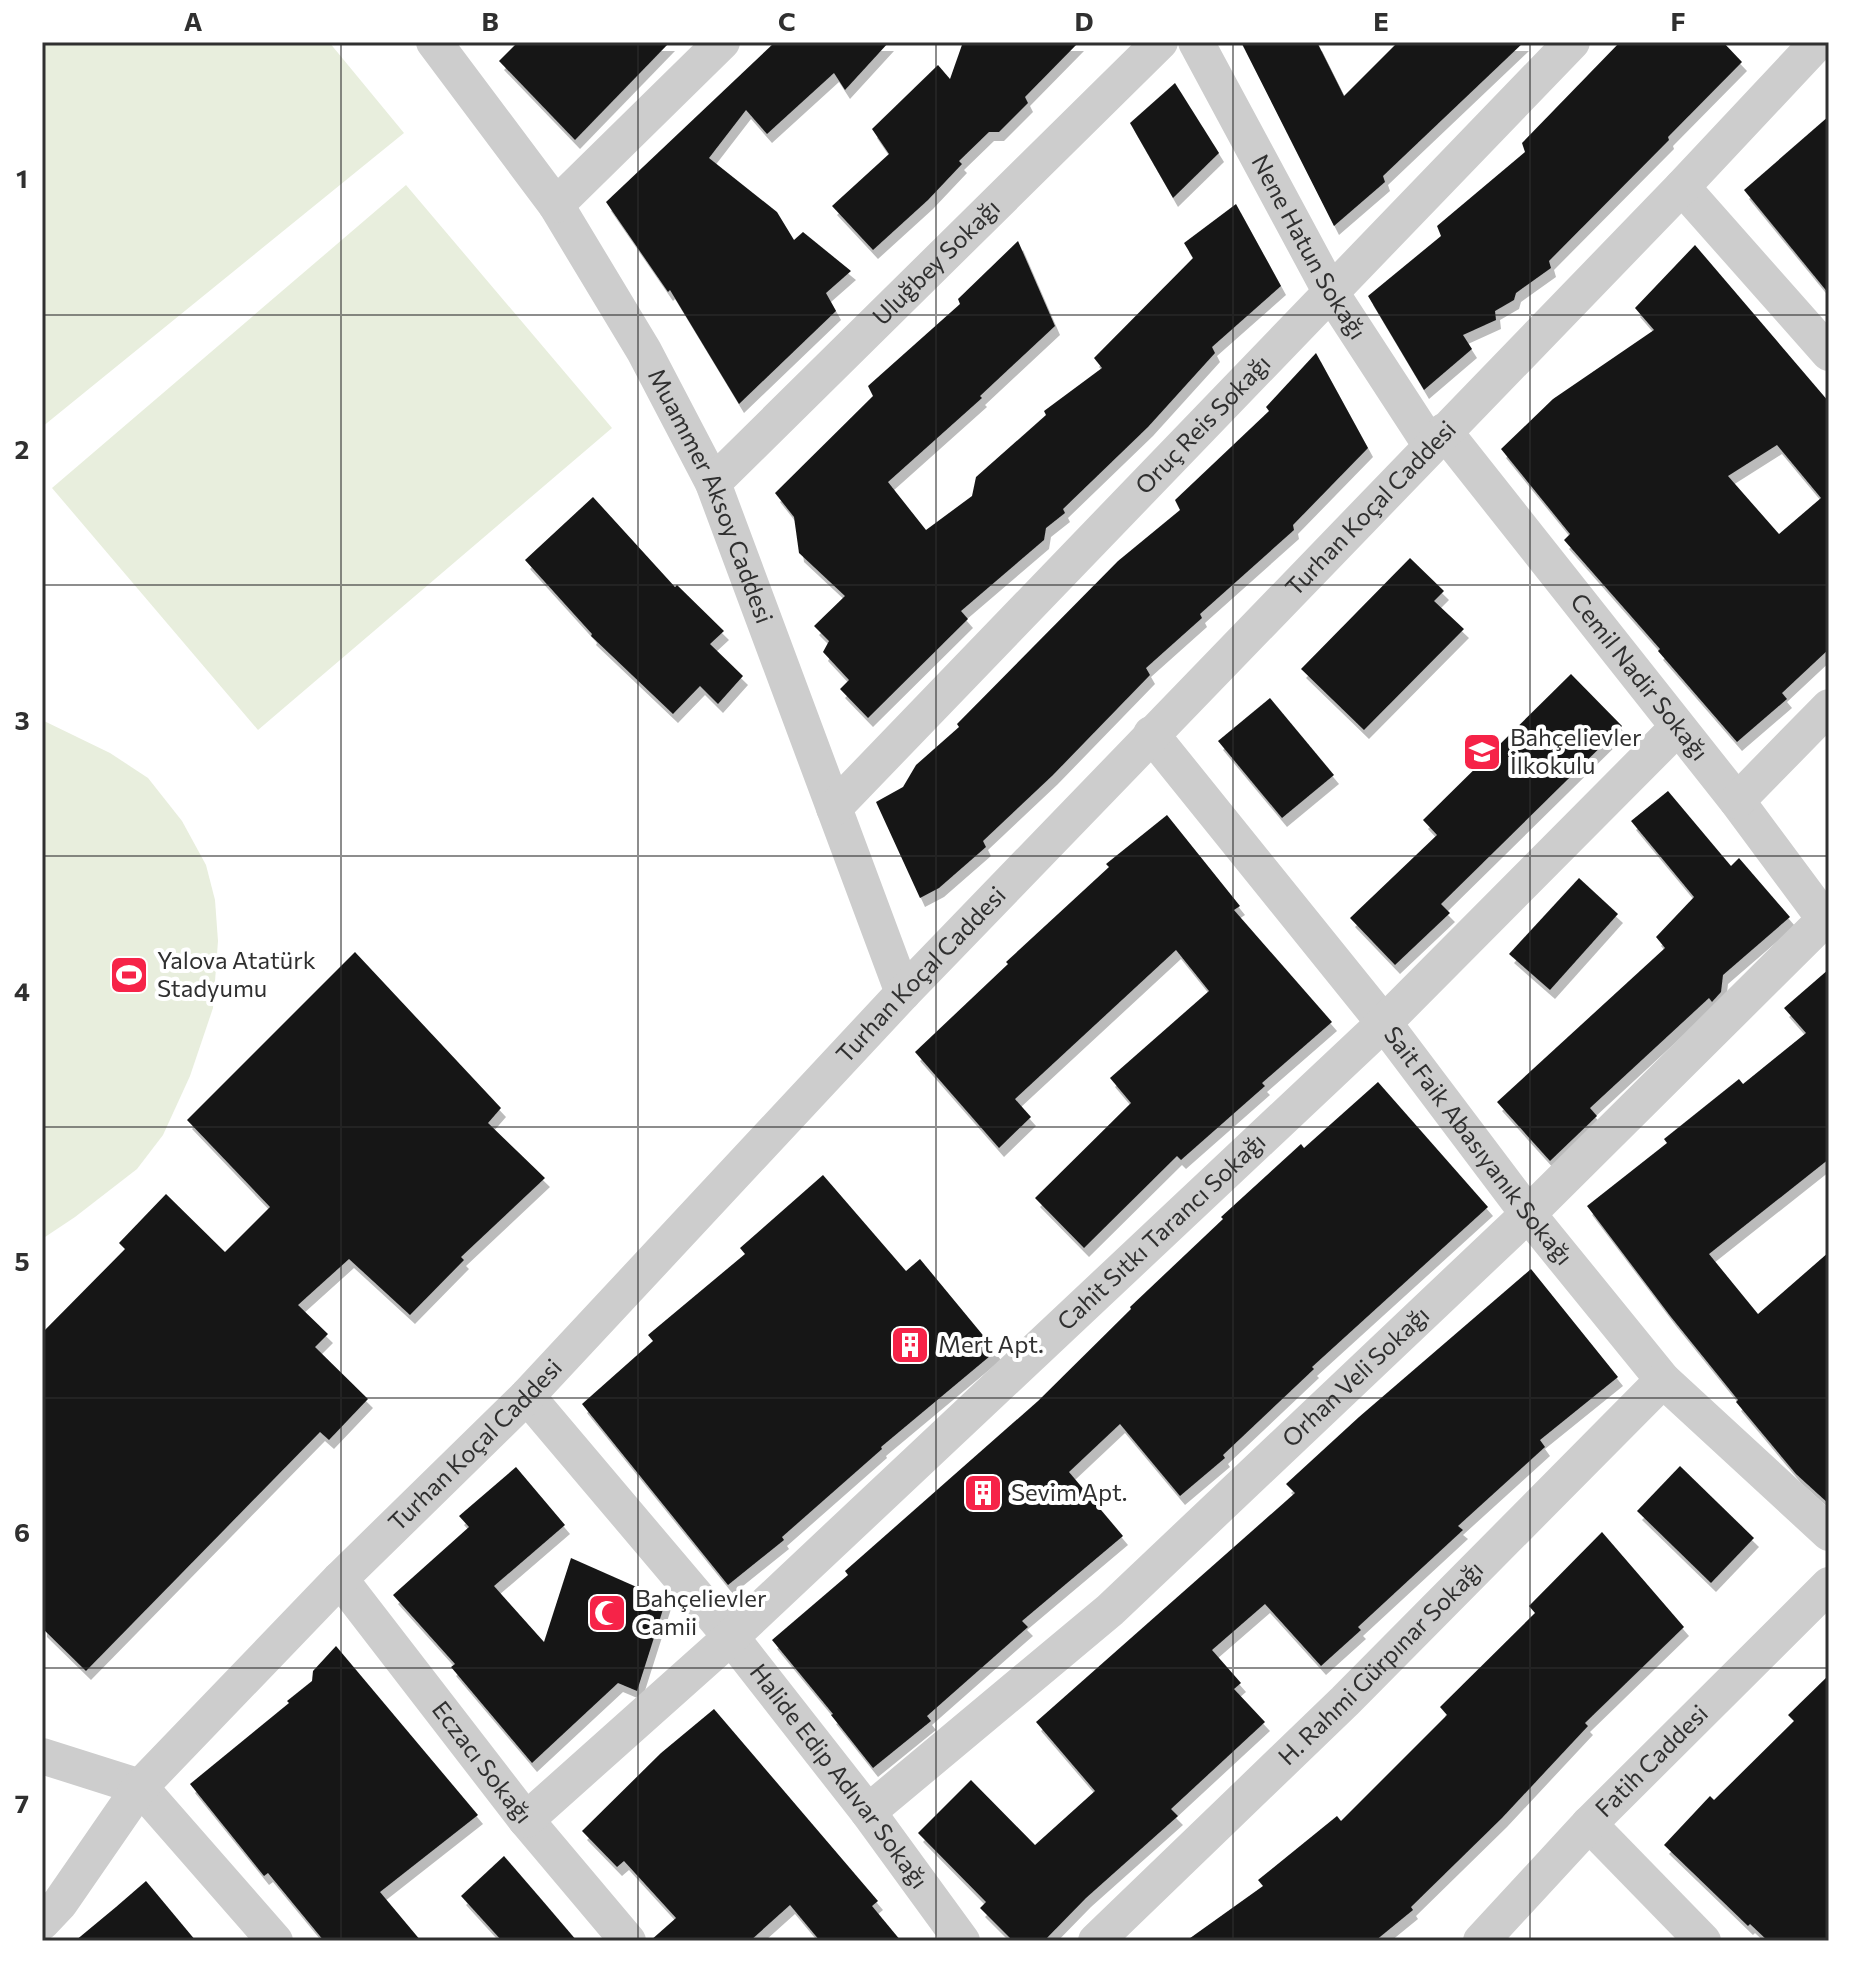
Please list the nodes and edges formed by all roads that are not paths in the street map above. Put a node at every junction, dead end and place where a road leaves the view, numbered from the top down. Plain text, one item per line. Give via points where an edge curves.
1 (434, 42) edge
2 (722, 42) edge
3 (1160, 42) edge
4 (1196, 42) edge
5 (1572, 42) edge
6 (1818, 42) edge
7 (1682, 187) junction
8 (556, 205) junction
9 (1330, 291) junction
10 (1829, 353) edge
11 (1438, 438) junction
12 (713, 483) junction
13 (1829, 707) edge
14 (1677, 728) junction
15 (1151, 734) junction
16 (1737, 801) junction
17 (834, 808) junction
18 (1827, 922) edge
19 (903, 993) junction
20 (1384, 1023) junction
21 (1528, 1214) junction
22 (1663, 1380) junction
23 (527, 1396) junction
24 (1829, 1533) edge
25 (340, 1579) junction
26 (1829, 1585) edge
27 (731, 1637) junction
28 (42, 1756) edge
29 (140, 1787) junction
30 (868, 1812) junction
31 (526, 1820) junction
32 (1589, 1824) junction
33 (42, 1922) edge
34 (275, 1941) edge
35 (628, 1941) edge
36 (962, 1941) edge
37 (1096, 1941) edge
38 (1481, 1941) edge
39 (1703, 1941) edge

1 - 8 street, Muammer Aksoy Caddesi
2 - 8 street
3 - 12 street, Uluğbey Sokağı
4 - 9 street, Nene Hatun Sokağı
5 - 9 street, Oruç Reis Sokağı
6 - 7 street, Turhan Koçal Caddesi
7 - 10 street
7 - 11 street, Turhan Koçal Caddesi
8 - 12 street, Muammer Aksoy Caddesi via 644,351
9 - 11 street, Nene Hatun Sokağı
9 - 17 street, Oruç Reis Sokağı
11 - 14 street, Cemil Nadir Sokağı
11 - 15 street, Turhan Koçal Caddesi
12 - 17 street, Muammer Aksoy Caddesi
13 - 16 street
14 - 16 street, Cemil Nadir Sokağı
14 - 20 street, Cahit Sıtkı Tarancı Sokağı
15 - 19 street, Turhan Koçal Caddesi
15 - 20 street, Sait Faik Abasıyanık Sokağı
16 - 18 street, Cemil Nadir Sokağı
17 - 19 street, Muammer Aksoy Caddesi
18 - 21 street, Orhan Veli Sokağı
19 - 23 street, Turhan Koçal Caddesi
20 - 21 street, Sait Faik Abasıyanık Sokağı
20 - 27 street, Cahit Sıtkı Tarancı Sokağı
21 - 22 street, Sait Faik Abasıyanık Sokağı
21 - 30 street, Orhan Veli Sokağı via 1110,1610
22 - 24 street, Sait Faik Abasıyanık Sokağı
22 - 37 street, H. Rahmi Gürpınar Sokağı via 1345,1701
23 - 25 street, Turhan Koçal Caddesi
23 - 27 street, Halide Edip Adıvar Sokağı
25 - 29 street, Turhan Koçal Caddesi
25 - 31 street, Eczacı Sokağı
26 - 32 street, Fatih Caddesi
27 - 30 street, Halide Edip Adıvar Sokağı
27 - 31 street, Cahit Sıtkı Tarancı Sokağı
28 - 29 street
29 - 33 street, Turhan Koçal Caddesi
29 - 34 street
30 - 36 street, Halide Edip Adıvar Sokağı
31 - 35 street, Eczacı Sokağı
32 - 38 street, Fatih Caddesi
32 - 39 street

